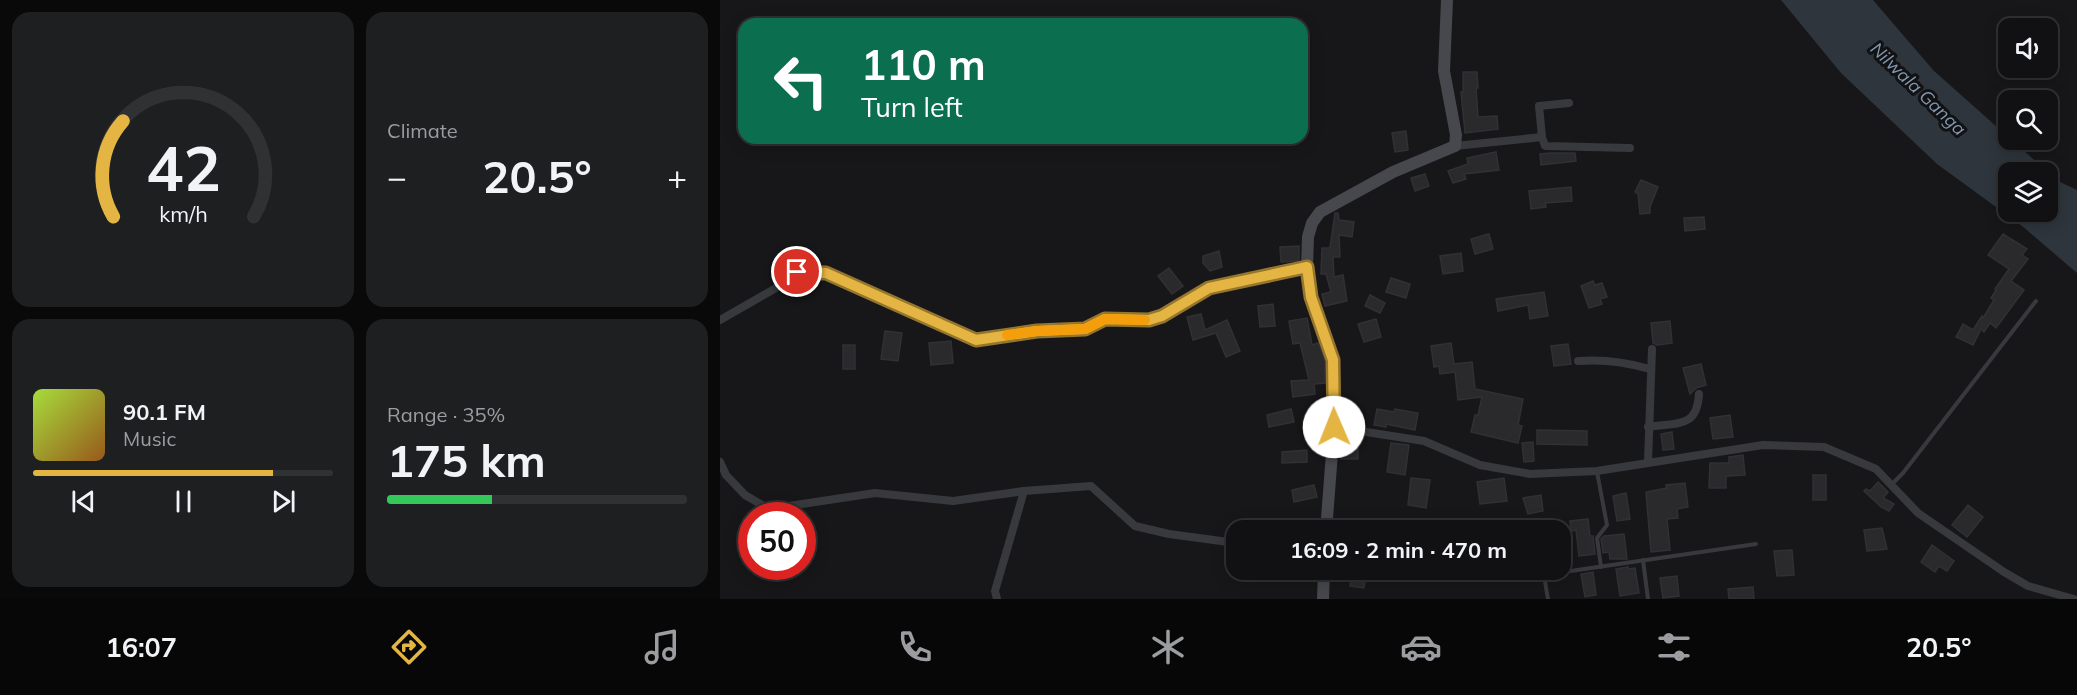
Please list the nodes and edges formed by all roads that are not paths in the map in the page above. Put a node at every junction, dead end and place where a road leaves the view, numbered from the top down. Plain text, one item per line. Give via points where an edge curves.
1 (1447, 0) edge
2 (1569, 103) dead end
3 (1542, 137) junction
4 (1455, 146) junction
5 (1630, 148) dead end
6 (1307, 267) junction
7 (2036, 301) dead end
8 (720, 320) edge
9 (1652, 350) dead end
10 (1578, 361) dead end
11 (1650, 369) junction
12 (1699, 394) dead end
13 (1334, 427) junction
14 (1648, 427) junction
15 (720, 462) edge
16 (1648, 462) junction
17 (1597, 471) junction
18 (1891, 484) junction
19 (1024, 491) junction
20 (1327, 520) edge
21 (1226, 542) edge
22 (1756, 544) dead end
23 (1643, 561) junction
24 (1601, 567) junction
25 (1571, 570) edge
26 (1324, 580) edge
27 (1544, 580) edge
28 (997, 599) edge
29 (1323, 599) edge
30 (1548, 599) edge
31 (1648, 599) edge
32 (2073, 599) edge

1 - 4 main road via 1444,66
2 - 3 street via 1539,106
3 - 4 street
3 - 5 street via 1545,146
4 - 6 main road via 1393,172 1320,212 1308,237
6 - 8 street via 1209,288 1149,320 1105,319 1085,329 976,340 826,273 797,272
6 - 13 main road via 1311,297 1333,360
7 - 18 lane
9 - 11 street
10 - 11 street via 1596,359
11 - 14 street
12 - 14 street via 1698,411 1689,421
13 - 17 street via 1424,441 1480,465 1530,474
13 - 20 main road
14 - 16 street
15 - 19 street via 726,476 745,495 769,509 875,493 953,501
16 - 17 street
16 - 18 street via 1762,445 1824,447 1876,469
17 - 24 lane via 1607,525 1597,538
18 - 32 street via 1918,513 2004,572 2028,586
19 - 21 street via 1091,486 1135,526
19 - 28 street via 995,591
22 - 23 lane
23 - 24 lane
23 - 31 lane
24 - 25 lane
26 - 29 main road
27 - 30 lane

